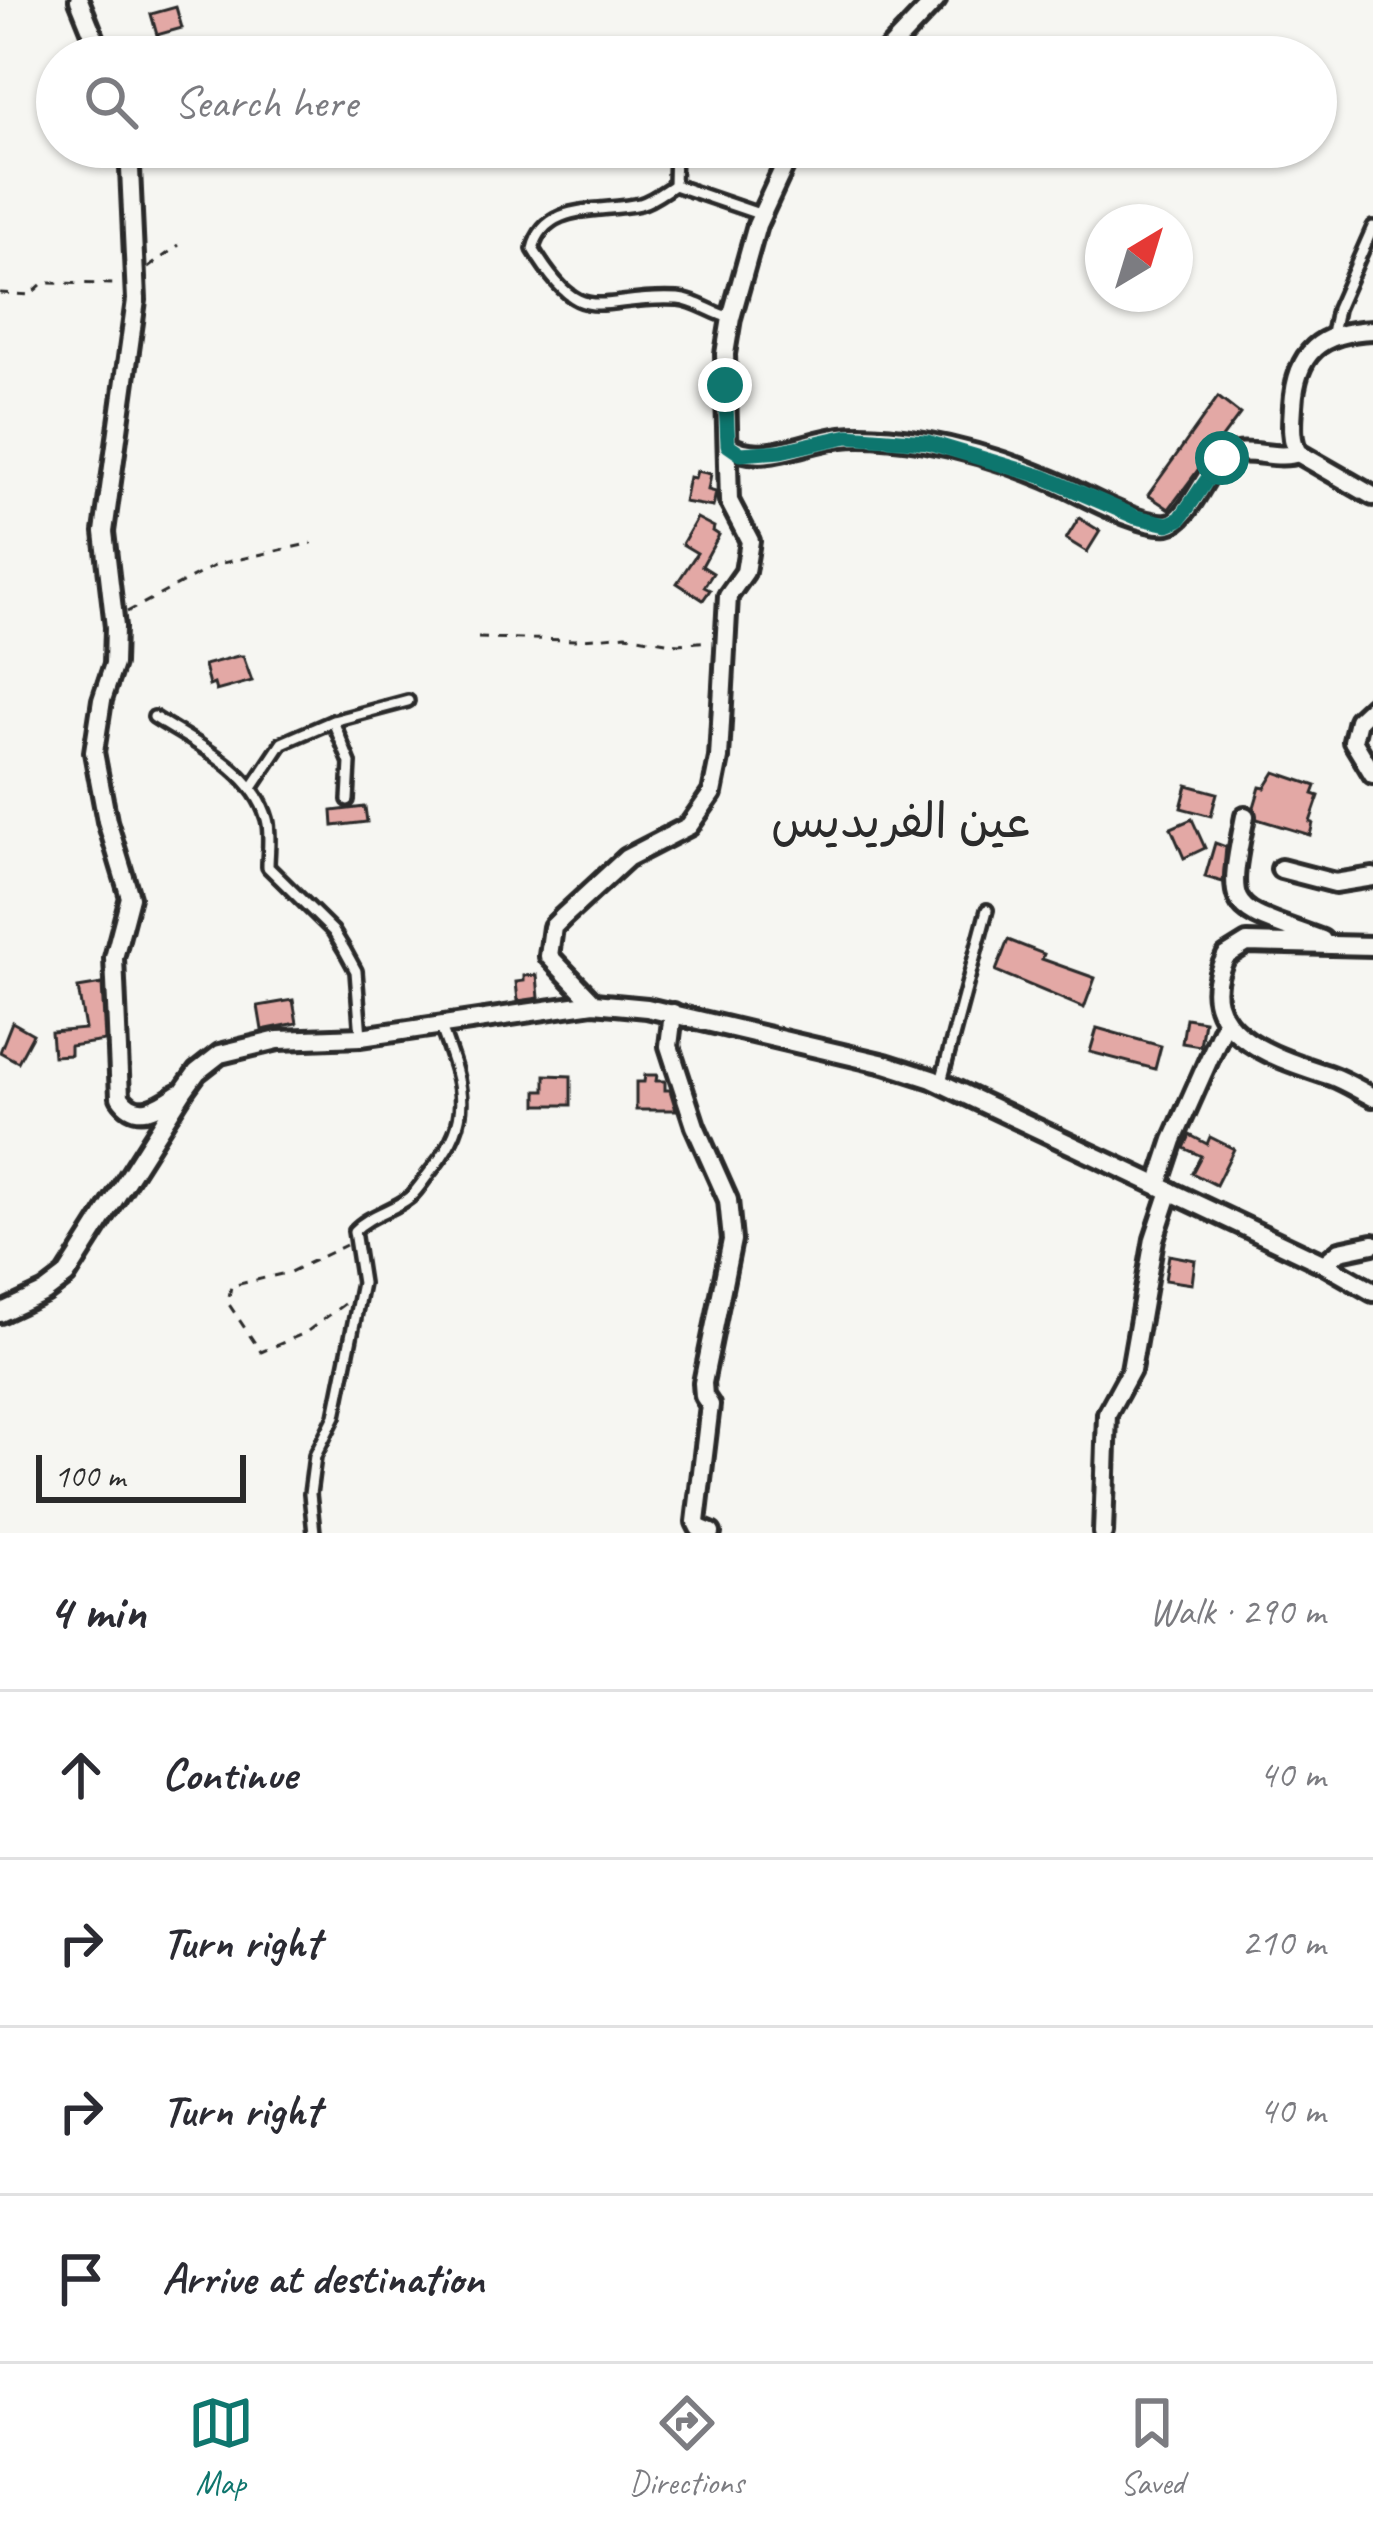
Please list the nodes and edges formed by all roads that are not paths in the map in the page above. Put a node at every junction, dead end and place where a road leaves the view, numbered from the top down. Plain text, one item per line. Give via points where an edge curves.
1 (79, 0) edge
2 (937, 0) edge
3 (94, 36) edge
4 (902, 36) edge
5 (130, 168) edge
6 (674, 168) edge
7 (783, 168) edge
8 (674, 185) junction
9 (762, 215) junction
10 (1373, 227) edge
11 (731, 318) junction
12 (1373, 330) edge
13 (1332, 334) junction
14 (728, 445) junction
15 (1298, 453) junction
16 (1373, 496) edge
17 (408, 701) dead end
18 (1373, 706) edge
19 (154, 717) dead end
20 (333, 721) junction
21 (1373, 774) edge
22 (252, 788) junction
23 (348, 800) dead end
24 (1245, 816) dead end
25 (1281, 869) dead end
26 (1373, 877) edge
27 (987, 910) dead end
28 (1334, 944) junction
29 (1373, 946) edge
30 (594, 1003) junction
31 (673, 1013) junction
32 (1226, 1022) junction
33 (441, 1027) junction
34 (361, 1036) junction
35 (940, 1082) junction
36 (184, 1090) junction
37 (1373, 1097) edge
38 (1164, 1188) junction
39 (1373, 1244) edge
40 (1324, 1264) junction
41 (1373, 1292) edge
42 (0, 1313) edge
43 (314, 1533) edge
44 (711, 1533) edge
45 (1102, 1533) edge

1 - 3 street
2 - 4 street
5 - 36 street via 137,280 104,532 114,664 94,752 130,897 113,958 120,1097 139,1112
6 - 8 lane
7 - 9 street
8 - 9 lane
8 - 11 lane via 646,203 551,218 533,250 579,303 680,298
9 - 11 street
10 - 13 lane
11 - 14 street
12 - 13 street
13 - 15 street via 1304,360 1294,393
14 - 15 street via 741,454 848,436 927,442 1168,524 1180,519 1222,458
14 - 30 street via 730,501 750,541 746,572 728,596 712,793 689,826 627,858 553,927 549,956
15 - 16 street
17 - 20 lane
18 - 21 street via 1358,720 1353,741
19 - 22 lane
20 - 22 lane via 282,743
20 - 23 lane via 350,763
22 - 34 lane via 268,821 268,867 333,931 356,970
24 - 28 street via 1233,877 1238,902
25 - 26 street via 1335,883
27 - 35 lane
28 - 29 street
28 - 32 street via 1234,949 1219,974
30 - 31 street
30 - 33 street
31 - 35 street
31 - 44 street via 669,1046 728,1200 733,1240 703,1383 710,1405 696,1522
32 - 37 street via 1258,1050
32 - 38 street via 1172,1140
33 - 34 street
33 - 43 lane via 463,1114 452,1144 409,1198 354,1231 362,1283 335,1416 315,1456
34 - 36 street via 233,1048
35 - 38 street
36 - 42 street via 66,1276
38 - 40 street
38 - 45 street via 1131,1370 1107,1414
39 - 40 street via 1337,1252
40 - 41 street

